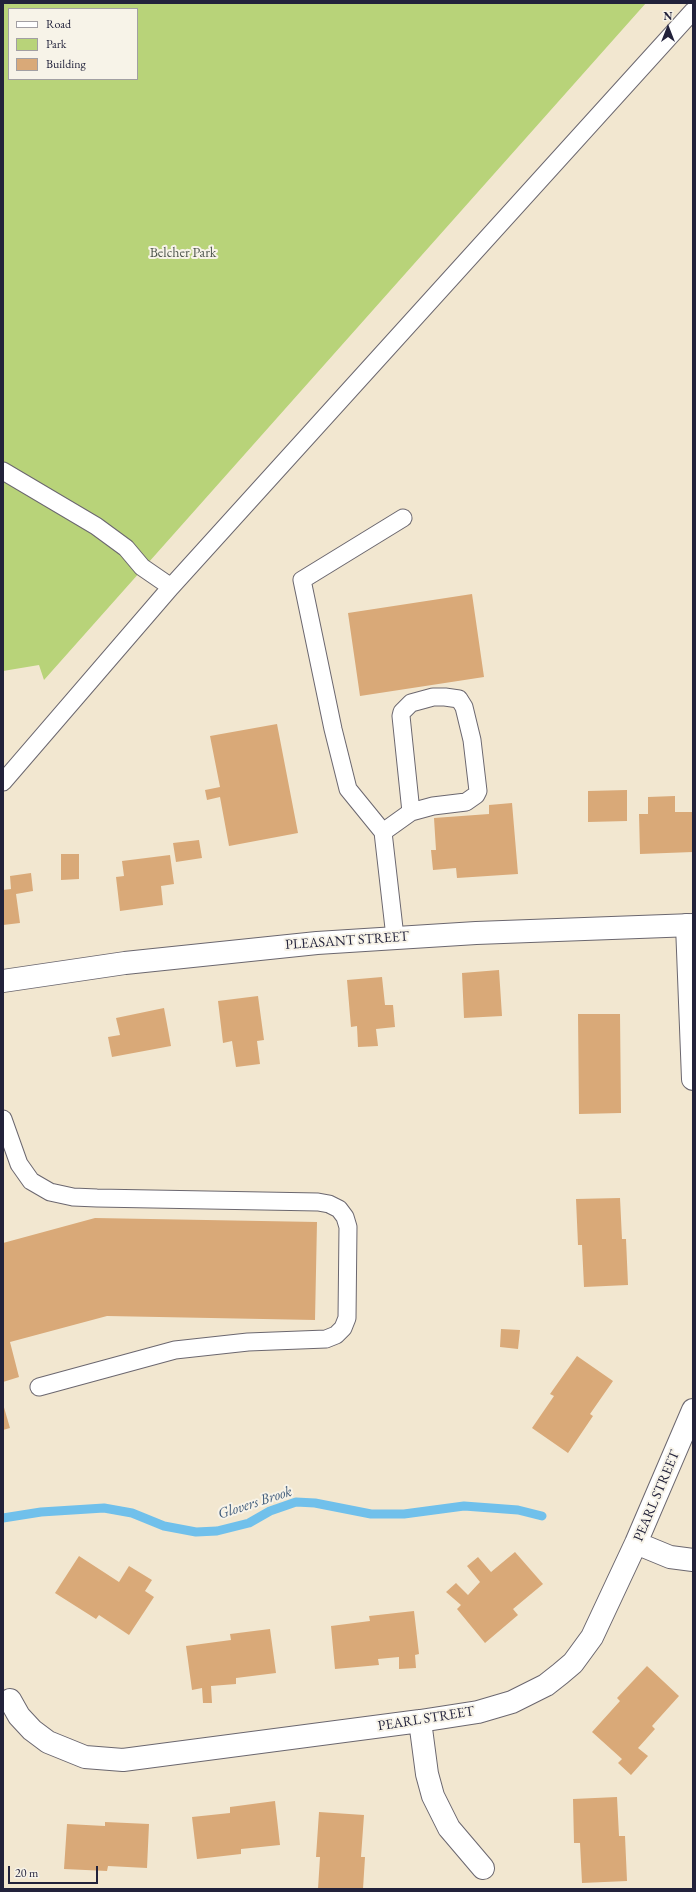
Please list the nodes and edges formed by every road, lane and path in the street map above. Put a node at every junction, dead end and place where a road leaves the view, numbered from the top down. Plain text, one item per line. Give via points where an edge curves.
1 (693, 11) edge
2 (3, 471) edge
3 (403, 518) dead end
4 (171, 587) junction
5 (3, 782) edge
6 (411, 812) junction
7 (383, 832) junction
8 (690, 925) edge
9 (395, 937) junction
10 (3, 980) edge
11 (693, 1079) edge
12 (3, 1119) edge
13 (39, 1387) dead end
14 (693, 1410) edge
15 (636, 1543) junction
16 (693, 1560) edge
17 (10, 1700) dead end
18 (420, 1721) junction
19 (483, 1868) dead end

1 - 4 lane
2 - 4 lane via 96,526 126,548 142,567
3 - 7 lane via 302,580 348,789
4 - 5 lane
6 - 6 lane via 402,712 411,703 433,697 459,699 464,707 472,740 478,791 466,802
6 - 7 lane
7 - 9 lane
8 - 9 street, PLEASANT STREET
8 - 11 street
9 - 10 street, PLEASANT STREET via 309,943 141,961
12 - 13 lane via 19,1164 31,1181 50,1192 73,1197 97,1198 318,1202 339,1209 348,1227 347,1318 344,1328 336,1335 326,1339 248,1342 175,1350
14 - 15 street, PEARL STREET
15 - 16 street via 670,1557
15 - 18 street, PEARL STREET via 592,1637 573,1663 560,1674 529,1694 497,1707
17 - 18 street, PEARL STREET via 19,1716 48,1742 85,1757 110,1760 140,1759
18 - 19 street via 427,1774 433,1796 449,1828

